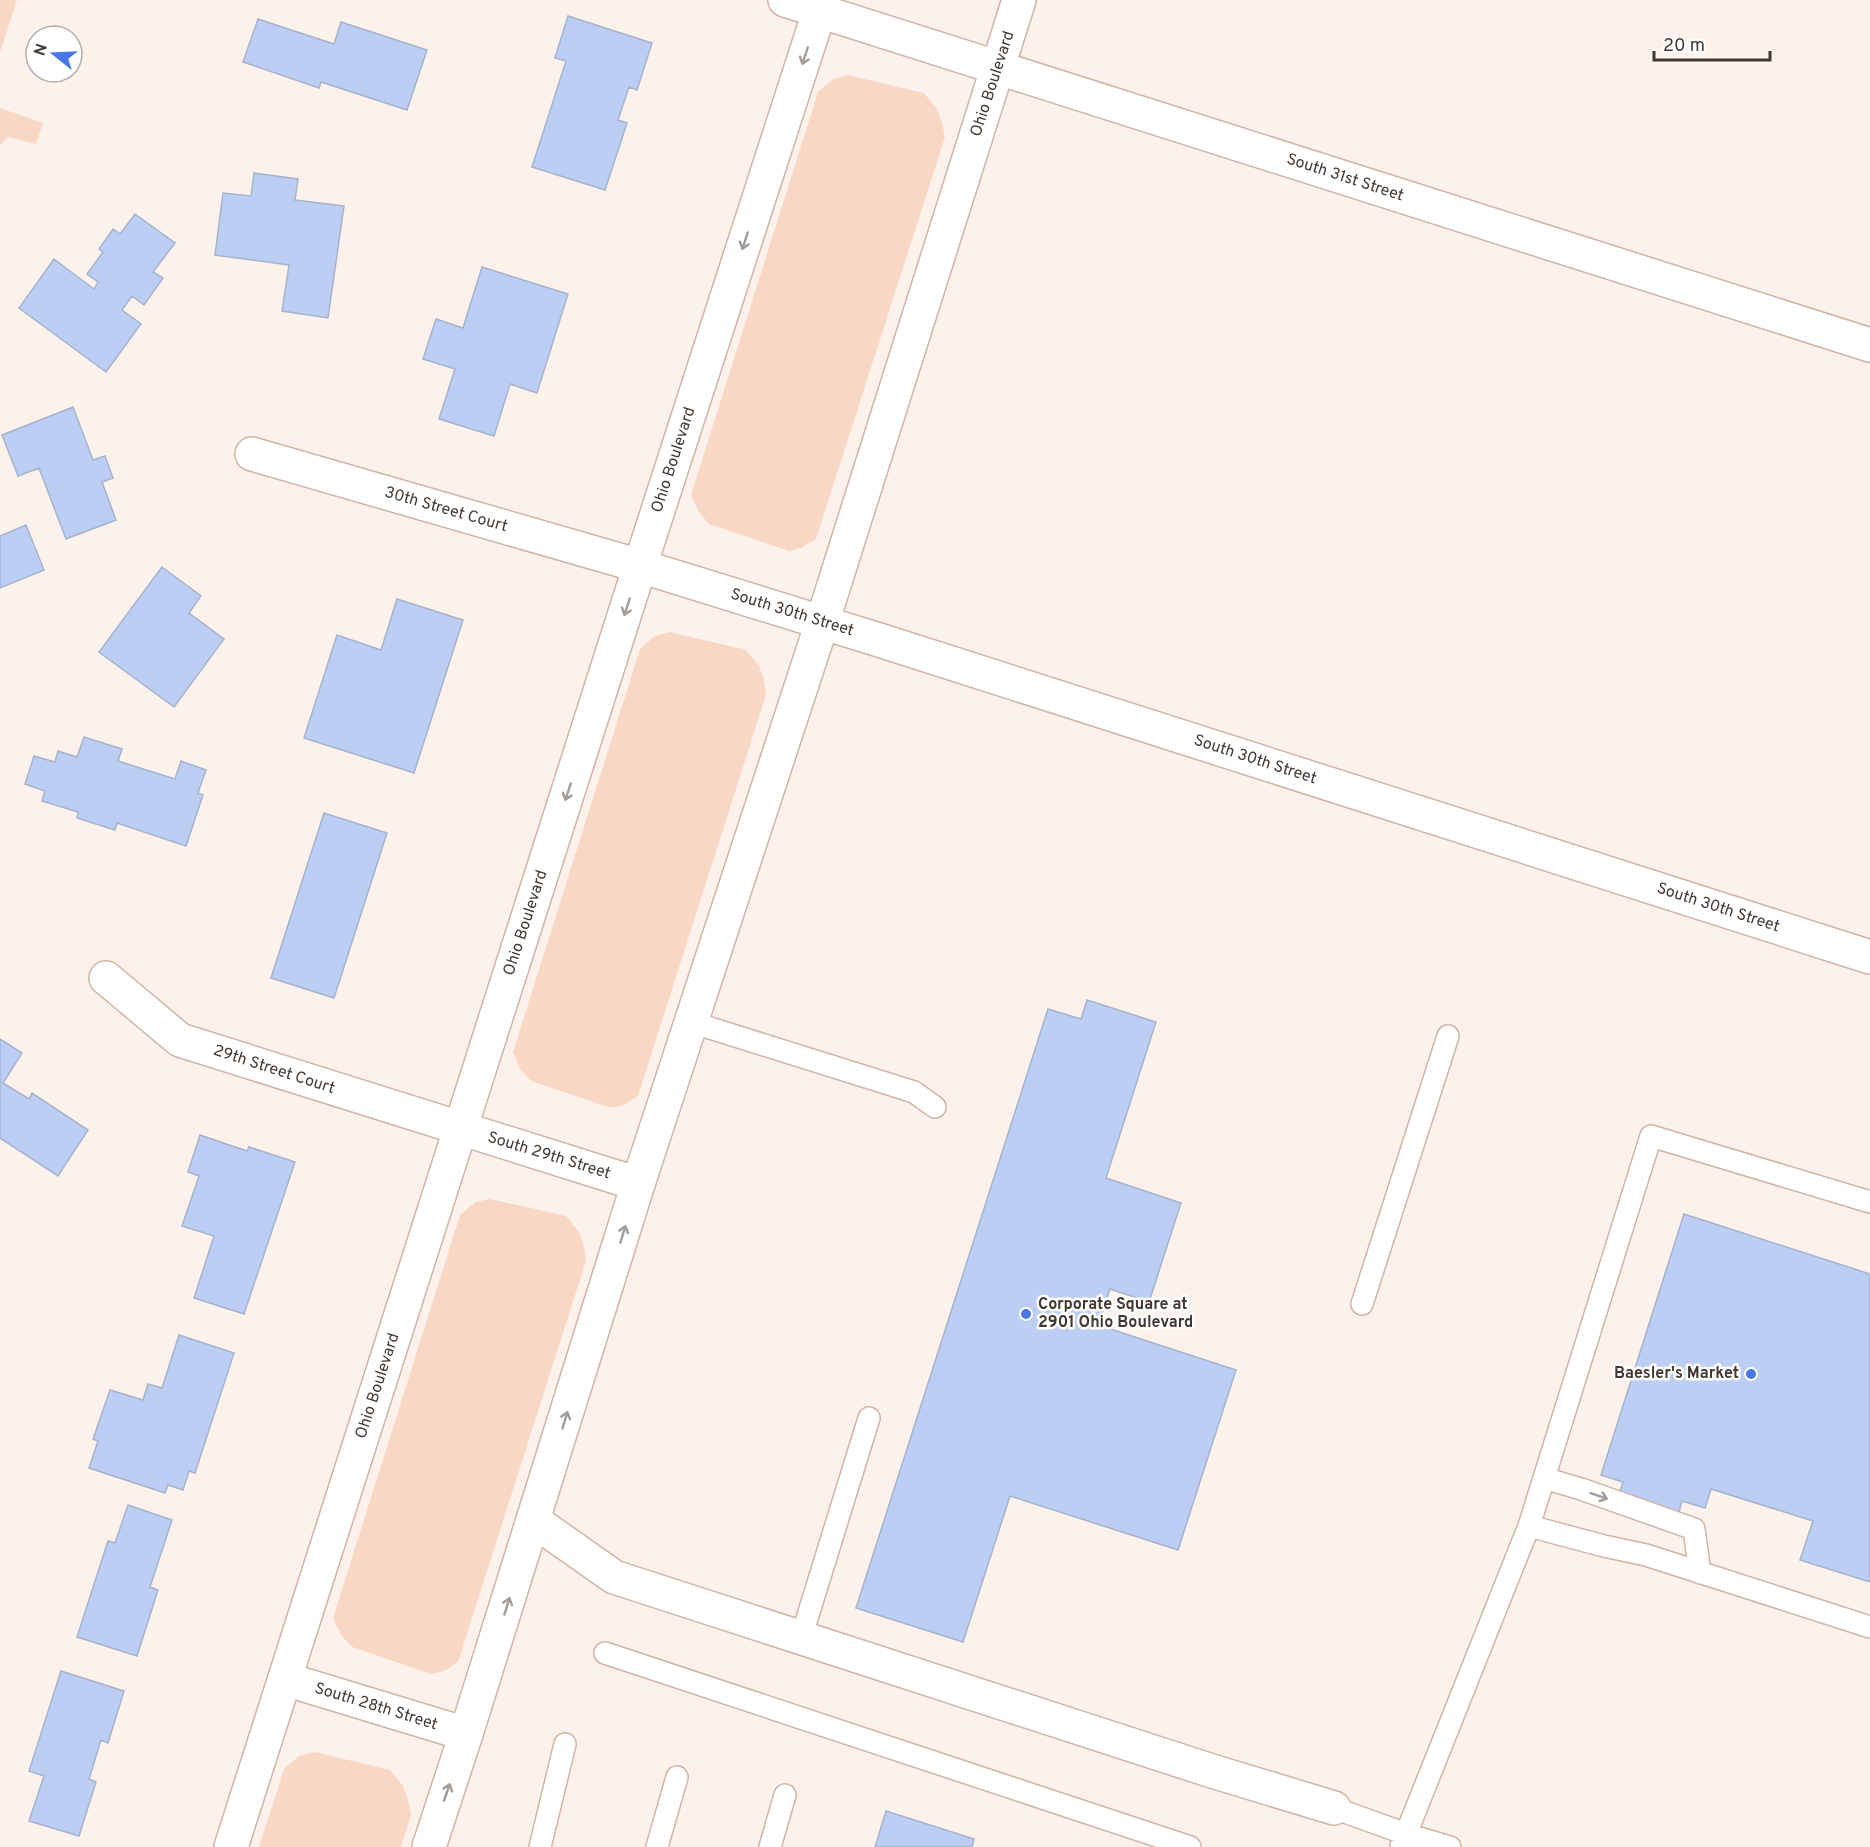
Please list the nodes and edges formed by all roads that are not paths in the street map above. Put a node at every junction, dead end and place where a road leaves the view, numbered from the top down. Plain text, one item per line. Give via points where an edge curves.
1 (785, 0) edge
2 (1020, 0) edge
3 (821, 6) edge
4 (998, 68) junction
5 (1870, 345) edge
6 (252, 454) dead end
7 (640, 566) junction
8 (822, 623) junction
9 (1870, 957) edge
10 (106, 978) dead end
11 (691, 1022) junction
12 (1448, 1036) dead end
13 (935, 1107) dead end
14 (460, 1128) junction
15 (638, 1184) junction
16 (1870, 1202) edge
17 (1362, 1304) dead end
18 (869, 1418) dead end
19 (1544, 1478) junction
20 (533, 1520) junction
21 (1529, 1526) junction
22 (1700, 1573) junction
23 (1870, 1627) edge
24 (801, 1638) junction
25 (605, 1653) dead end
26 (285, 1679) junction
27 (466, 1734) junction
28 (566, 1744) dead end
29 (677, 1777) dead end
30 (785, 1795) dead end
31 (1334, 1808) joint
32 (1403, 1840) edge
33 (231, 1847) edge
34 (429, 1847) edge
35 (540, 1847) edge
36 (657, 1847) edge
37 (770, 1847) edge
38 (1190, 1847) edge
39 (1450, 1847) edge

1 - 3 street, South 31st Street
2 - 4 street, Ohio Boulevard
3 - 4 street, South 31st Street
3 -> 7 street, Ohio Boulevard
4 - 5 street, South 31st Street
4 - 8 street, Ohio Boulevard
6 - 7 street, 30th Street Court
7 - 8 street, South 30th Street
7 -> 14 street, Ohio Boulevard
8 - 9 street, South 30th Street
8 - 11 street, Ohio Boulevard
10 - 14 street, 29th Street Court via 180,1040
11 - 13 lane via 914,1092
11 - 15 street, Ohio Boulevard
12 - 17 lane
14 - 15 street, South 29th Street
14 - 26 street, Ohio Boulevard
20 -> 15 street, Ohio Boulevard
16 - 19 lane via 1651,1136
18 - 24 lane
19 - 21 lane
19 -> 22 lane via 1694,1529
20 - 24 street via 614,1577
27 -> 20 street, Ohio Boulevard
21 - 22 lane via 1646,1555
21 - 32 lane
22 - 23 lane
24 - 31 street
25 - 38 lane
26 - 27 street, South 28th Street
26 - 33 street, Ohio Boulevard
34 -> 27 street, Ohio Boulevard
28 - 35 lane
29 - 36 lane
30 - 37 lane
31 - 32 lane
32 - 39 lane

